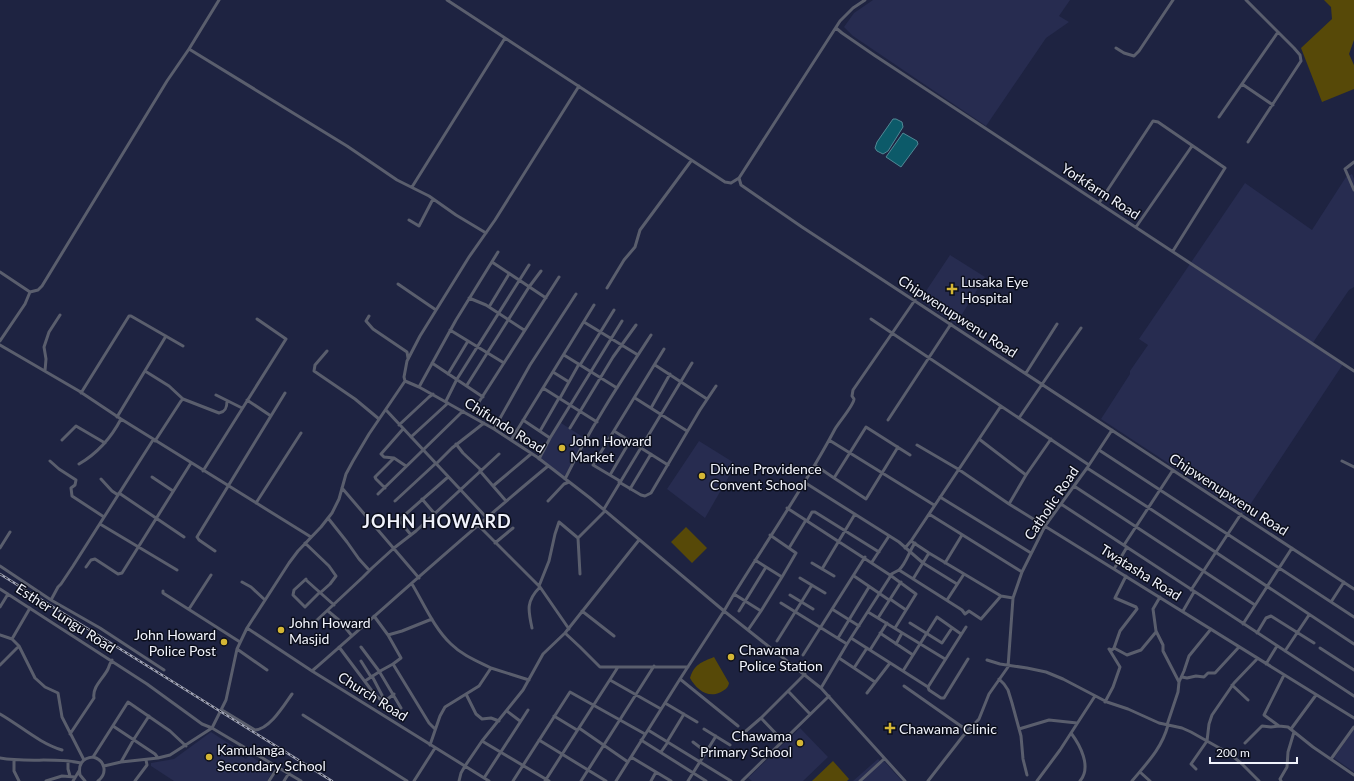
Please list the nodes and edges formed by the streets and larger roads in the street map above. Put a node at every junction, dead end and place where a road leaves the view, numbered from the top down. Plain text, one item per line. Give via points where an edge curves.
1 (219, 0) edge
2 (447, 0) edge
3 (865, 0) edge
4 (1173, 0) edge
5 (1246, 0) edge
6 (836, 28) junction
7 (1278, 32) junction
8 (505, 38) junction
9 (1116, 48) dead end
10 (189, 49) junction
11 (1242, 84) junction
12 (579, 86) junction
13 (1273, 105) junction
14 (1219, 117) dead end
15 (1248, 142) dead end
16 (1192, 146) junction
17 (691, 161) junction
18 (1354, 162) edge
19 (739, 178) junction
20 (412, 187) junction
21 (1354, 190) edge
22 (433, 199) junction
23 (1099, 203) junction
24 (409, 220) dead end
25 (1136, 227) junction
26 (486, 233) junction
27 (498, 252) dead end
28 (1173, 252) junction
29 (492, 262) junction
30 (529, 265) dead end
31 (541, 271) dead end
32 (0, 272) edge
33 (509, 274) junction
34 (559, 277) dead end
35 (519, 281) junction
36 (398, 284) dead end
37 (529, 287) junction
38 (607, 288) dead end
39 (30, 292) junction
40 (576, 294) dead end
41 (470, 298) junction
42 (546, 298) junction
43 (915, 300) junction
44 (594, 305) dead end
45 (489, 307) junction
46 (436, 310) junction
47 (614, 310) dead end
48 (499, 314) junction
49 (60, 315) dead end
50 (369, 316) dead end
51 (257, 319) dead end
52 (871, 319) dead end
53 (508, 320) junction
54 (622, 321) dead end
55 (584, 322) junction
56 (951, 324) junction
57 (1057, 324) dead end
58 (636, 325) dead end
59 (1081, 328) dead end
60 (450, 330) junction
61 (524, 330) junction
62 (600, 332) junction
63 (892, 333) junction
64 (652, 335) dead end
65 (166, 336) junction
66 (611, 338) junction
67 (0, 341) edge
68 (468, 341) junction
69 (622, 344) junction
70 (0, 345) edge
71 (183, 346) dead end
72 (478, 347) junction
73 (664, 349) dead end
74 (327, 351) dead end
75 (487, 353) junction
76 (564, 355) junction
77 (638, 355) junction
78 (408, 358) junction
79 (929, 358) junction
80 (432, 363) junction
81 (692, 363) dead end
82 (504, 364) junction
83 (580, 365) junction
84 (655, 365) junction
85 (45, 371) junction
86 (145, 371) junction
87 (591, 371) junction
88 (1354, 371) edge
89 (553, 372) junction
90 (1026, 373) junction
91 (448, 374) junction
92 (670, 374) junction
93 (601, 377) junction
94 (457, 380) junction
95 (405, 381) junction
96 (681, 381) junction
97 (569, 382) junction
98 (1042, 384) junction
99 (466, 385) junction
100 (716, 386) dead end
101 (419, 387) junction
102 (543, 388) junction
103 (617, 388) junction
104 (81, 393) junction
105 (285, 393) dead end
106 (433, 394) junction
107 (216, 395) dead end
108 (483, 397) junction
109 (560, 398) junction
110 (635, 398) junction
111 (707, 399) junction
112 (183, 400) junction
113 (247, 400) junction
114 (228, 401) junction
115 (447, 402) junction
116 (571, 404) junction
117 (477, 405) dead end
118 (1000, 406) junction
119 (242, 408) junction
120 (651, 408) junction
121 (386, 410) junction
122 (463, 411) junction
123 (580, 411) junction
124 (661, 415) junction
125 (271, 416) junction
126 (117, 417) junction
127 (1018, 418) junction
128 (121, 419) junction
129 (379, 419) junction
130 (523, 420) junction
131 (888, 420) dead end
132 (597, 422) junction
133 (484, 423) junction
134 (399, 425) junction
135 (570, 428) dead end
136 (403, 429) junction
137 (494, 429) junction
138 (1112, 430) junction
139 (540, 431) junction
140 (614, 431) junction
141 (687, 431) junction
142 (301, 433) dead end
143 (411, 438) junction
144 (550, 438) junction
145 (979, 439) junction
146 (1051, 439) junction
147 (62, 440) dead end
148 (154, 440) junction
149 (511, 440) junction
150 (829, 440) junction
151 (630, 441) junction
152 (105, 443) junction
153 (456, 444) junction
154 (917, 445) dead end
155 (641, 448) junction
156 (898, 448) junction
157 (423, 450) junction
158 (1099, 450) junction
159 (849, 452) junction
160 (499, 454) dead end
161 (531, 454) junction
162 (651, 454) junction
163 (910, 455) dead end
164 (394, 458) junction
165 (539, 458) junction
166 (50, 461) dead end
167 (1342, 462) dead end
168 (191, 463) junction
169 (79, 464) dead end
170 (436, 464) junction
171 (668, 465) junction
172 (815, 465) junction
173 (406, 466) junction
174 (548, 466) junction
175 (1088, 467) junction
176 (1354, 467) edge
177 (958, 469) junction
178 (203, 470) junction
179 (1173, 470) junction
180 (481, 471) junction
181 (883, 474) junction
182 (610, 475) junction
183 (1026, 475) junction
184 (152, 477) dead end
185 (448, 477) junction
186 (834, 478) junction
187 (101, 479) dead end
188 (565, 479) junction
189 (569, 482) junction
190 (619, 482) junction
191 (804, 482) junction
192 (229, 486) junction
193 (493, 486) junction
194 (1074, 486) junction
195 (342, 488) junction
196 (385, 488) junction
197 (460, 489) junction
198 (630, 489) junction
199 (1161, 490) junction
200 (174, 491) junction
201 (119, 494) junction
202 (378, 494) dead end
203 (940, 497) junction
204 (395, 500) dead end
205 (422, 500) junction
206 (506, 501) junction
207 (548, 501) dead end
208 (256, 503) junction
209 (1009, 504) junction
210 (1061, 504) junction
211 (934, 505) junction
212 (787, 508) junction
213 (1149, 508) junction
214 (604, 510) junction
215 (434, 513) junction
216 (855, 514) junction
217 (929, 514) junction
218 (1241, 514) junction
219 (104, 517) junction
220 (486, 517) junction
221 (328, 518) junction
222 (156, 519) junction
223 (806, 520) junction
224 (100, 524) junction
225 (478, 525) junction
226 (1045, 526) junction
227 (1137, 527) junction
228 (513, 528) dead end
229 (845, 531) junction
230 (10, 532) dead end
231 (411, 534) junction
232 (962, 534) junction
233 (1228, 534) junction
234 (184, 536) dead end
235 (770, 536) junction
236 (888, 536) junction
237 (312, 537) junction
238 (578, 538) junction
239 (639, 540) junction
240 (840, 541) junction
241 (912, 541) junction
242 (305, 543) junction
243 (495, 543) junction
244 (915, 543) junction
245 (1126, 546) junction
246 (0, 548) edge
247 (139, 548) junction
248 (394, 548) junction
249 (789, 548) junction
250 (905, 548) junction
251 (1292, 548) junction
252 (215, 551) dead end
253 (878, 552) junction
254 (909, 552) junction
255 (929, 553) junction
256 (1031, 553) junction
257 (1216, 553) junction
258 (865, 557) junction
259 (755, 560) junction
260 (872, 562) junction
261 (812, 563) dead end
262 (923, 563) junction
263 (945, 563) junction
264 (0, 566) edge
265 (86, 567) dead end
266 (766, 567) junction
267 (1279, 568) junction
268 (822, 569) junction
269 (1114, 569) junction
270 (177, 570) dead end
271 (369, 570) junction
272 (899, 570) junction
273 (1204, 571) junction
274 (1022, 572) junction
275 (580, 574) dead end
276 (964, 574) junction
277 (211, 575) dead end
278 (890, 575) junction
279 (834, 576) dead end
280 (854, 576) junction
281 (1126, 576) junction
282 (782, 577) junction
283 (419, 578) junction
284 (800, 578) dead end
285 (912, 579) junction
286 (242, 582) dead end
287 (901, 582) junction
288 (1344, 582) junction
289 (412, 584) junction
290 (957, 584) junction
291 (812, 585) junction
292 (540, 587) junction
293 (869, 587) junction
294 (1267, 587) junction
295 (0, 589) edge
296 (1354, 589) edge
297 (163, 591) dead end
298 (1193, 591) junction
299 (320, 592) junction
300 (825, 593) dead end
301 (8, 594) junction
302 (734, 594) junction
303 (879, 594) junction
304 (790, 595) dead end
305 (1001, 596) junction
306 (1160, 597) junction
307 (1013, 598) junction
308 (51, 600) junction
309 (265, 600) junction
310 (890, 600) junction
311 (947, 600) junction
312 (745, 601) junction
313 (781, 602) dead end
314 (801, 602) junction
315 (1331, 602) junction
316 (334, 605) junction
317 (1255, 605) junction
318 (0, 607) edge
319 (30, 608) junction
320 (189, 609) junction
321 (813, 609) dead end
322 (832, 609) junction
323 (906, 610) junction
324 (328, 611) junction
325 (582, 611) junction
326 (724, 611) junction
327 (738, 611) dead end
328 (761, 611) junction
329 (795, 611) junction
330 (1183, 611) junction
331 (868, 612) junction
332 (1309, 615) junction
333 (374, 616) junction
334 (1354, 617) edge
335 (878, 618) junction
336 (432, 619) junction
337 (849, 620) junction
338 (316, 621) dead end
339 (886, 623) junction
340 (910, 623) dead end
341 (1243, 624) junction
342 (859, 626) junction
343 (966, 627) dead end
344 (247, 628) junction
345 (532, 628) dead end
346 (821, 628) junction
347 (895, 628) junction
348 (952, 628) junction
349 (568, 629) junction
350 (1211, 629) junction
351 (748, 630) junction
352 (1156, 632) junction
353 (1297, 632) junction
354 (565, 633) junction
355 (902, 633) junction
356 (1257, 633) junction
357 (880, 634) junction
358 (926, 634) junction
359 (961, 634) junction
360 (0, 635) edge
361 (388, 635) junction
362 (352, 636) junction
363 (614, 636) dead end
364 (838, 638) junction
365 (851, 638) junction
366 (12, 639) junction
367 (777, 641) dead end
368 (240, 642) junction
369 (1314, 643) dead end
370 (847, 644) junction
371 (896, 644) junction
372 (920, 644) junction
373 (1354, 644) edge
374 (19, 646) junction
375 (1277, 646) junction
376 (339, 647) junction
377 (362, 647) dead end
378 (1239, 647) junction
379 (1114, 648) junction
380 (1320, 648) dead end
381 (237, 649) junction
382 (868, 649) junction
383 (1285, 651) junction
384 (803, 655) dead end
385 (913, 655) junction
386 (839, 658) junction
387 (945, 658) junction
388 (1257, 658) junction
389 (968, 659) dead end
390 (112, 660) junction
391 (987, 660) dead end
392 (361, 661) dead end
393 (890, 663) junction
394 (0, 664) edge
395 (394, 664) junction
396 (1266, 664) junction
397 (1009, 665) junction
398 (654, 666) junction
399 (688, 667) junction
400 (491, 668) junction
401 (618, 668) junction
402 (854, 668) junction
403 (164, 670) dead end
404 (267, 670) dead end
405 (312, 670) junction
406 (1354, 670) edge
407 (379, 671) junction
408 (903, 671) junction
409 (805, 674) junction
410 (1284, 675) junction
411 (372, 676) junction
412 (1182, 677) junction
413 (680, 678) junction
414 (999, 679) junction
415 (529, 680) junction
416 (610, 680) junction
417 (365, 681) junction
418 (875, 682) junction
419 (1179, 682) junction
420 (1232, 685) junction
421 (904, 686) dead end
422 (928, 687) junction
423 (821, 688) junction
424 (788, 691) junction
425 (868, 693) dead end
426 (292, 694) dead end
427 (394, 694) junction
428 (466, 694) junction
429 (1316, 694) junction
430 (636, 695) junction
431 (829, 696) junction
432 (1095, 696) junction
433 (1354, 696) edge
434 (1248, 700) dead end
435 (385, 701) junction
436 (1105, 702) junction
437 (665, 703) junction
438 (594, 705) junction
439 (401, 708) dead end
440 (661, 709) junction
441 (222, 710) junction
442 (528, 710) dead end
443 (507, 711) junction
444 (0, 714) edge
445 (684, 714) junction
446 (810, 714) junction
447 (303, 715) dead end
448 (149, 716) junction
449 (554, 716) junction
450 (761, 718) junction
451 (1354, 718) edge
452 (499, 720) junction
453 (619, 720) junction
454 (520, 721) junction
455 (697, 722) dead end
456 (1077, 723) junction
457 (1167, 725) junction
458 (113, 726) junction
459 (738, 726) dead end
460 (1279, 726) junction
461 (1354, 727) edge
462 (212, 728) junction
463 (435, 729) junction
464 (578, 729) junction
465 (704, 729) dead end
466 (1019, 729) junction
467 (648, 730) junction
468 (746, 731) dead end
469 (968, 731) junction
470 (1293, 731) junction
471 (1071, 733) junction
472 (70, 734) junction
473 (645, 734) junction
474 (716, 736) junction
475 (134, 739) junction
476 (539, 740) junction
477 (641, 740) junction
478 (482, 741) junction
479 (1207, 741) junction
480 (667, 742) junction
481 (693, 742) dead end
482 (783, 742) junction
483 (1245, 743) dead end
484 (430, 745) junction
485 (604, 745) junction
486 (730, 745) dead end
487 (186, 746) junction
488 (435, 748) junction
489 (62, 750) dead end
490 (501, 751) junction
491 (661, 752) junction
492 (706, 752) junction
493 (562, 755) junction
494 (93, 757) junction
495 (632, 757) junction
496 (0, 758) edge
497 (158, 758) junction
498 (884, 759) junction
499 (1331, 759) junction
500 (14, 760) junction
501 (84, 760) junction
502 (146, 760) junction
503 (68, 761) junction
504 (121, 762) junction
505 (628, 762) junction
506 (700, 762) junction
507 (81, 763) junction
508 (523, 765) junction
509 (104, 766) junction
510 (465, 766) junction
511 (278, 767) junction
512 (1196, 769) dead end
513 (588, 770) junction
514 (79, 771) junction
515 (656, 772) junction
516 (1140, 772) junction
517 (289, 773) junction
518 (694, 773) junction
519 (1027, 775) dead end
520 (1354, 775) edge
521 (70, 776) junction
522 (75, 777) junction
523 (484, 778) junction
524 (297, 780) edge
525 (547, 780) edge
526 (19, 781) edge
527 (46, 781) edge
528 (73, 781) edge
529 (86, 781) edge
530 (98, 781) edge
531 (135, 781) edge
532 (269, 781) edge
533 (284, 781) edge
534 (302, 781) edge
535 (407, 781) edge
536 (414, 781) edge
537 (459, 781) edge
538 (489, 781) edge
539 (513, 781) edge
540 (581, 781) edge
541 (606, 781) edge
542 (616, 781) edge
543 (651, 781) edge
544 (670, 781) edge
545 (688, 781) edge
546 (706, 781) edge
547 (731, 781) edge
548 (742, 781) edge
549 (860, 781) edge
550 (905, 781) edge
551 (928, 781) edge
552 (1037, 781) edge
553 (1080, 781) edge
554 (1132, 781) edge
555 (1150, 781) edge
556 (1260, 781) edge
557 (1280, 781) edge

1 - 10 street
2 - 8 street
3 - 6 street via 845,15
4 - 9 street via 1134,56
5 - 7 street
6 - 19 street
6 - 23 street, Yorkfarm Road
7 - 11 street
7 - 13 street via 1300,55 1301,61
8 - 12 street
8 - 20 street
10 - 20 street
10 - 39 street via 45,281 38,290
11 - 13 street
11 - 14 street
12 - 17 street
12 - 26 street
13 - 15 street
16 - 23 street via 1153,121
16 - 25 street
16 - 28 street via 1225,169
17 - 19 street via 728,183
17 - 38 street via 640,230 635,247
18 - 21 street via 1345,169
19 - 43 street, Chipwenupwenu Road via 741,185 746,189
20 - 22 street
22 - 24 street via 419,226
22 - 26 street
23 - 25 street, Yorkfarm Road
25 - 28 street, Yorkfarm Road
26 - 46 street
27 - 29 street
28 - 88 street, Yorkfarm Road
29 - 33 street
29 - 41 street
30 - 35 street
31 - 37 street
32 - 39 street
33 - 35 street
33 - 45 street
34 - 42 street
35 - 37 street
35 - 48 street
36 - 46 street
37 - 42 street
37 - 53 street
39 - 67 street via 25,304
40 - 137 street via 530,365
41 - 45 street
41 - 60 street
42 - 61 street
43 - 56 street, Chipwenupwenu Road
43 - 63 street
44 - 55 street
45 - 48 street
46 - 78 street
47 - 62 street
48 - 53 street
48 - 72 street
49 - 85 street via 49,332 44,347
50 - 78 street via 366,321 373,329 407,352
51 - 113 street via 286,339
52 - 63 street
53 - 61 street
53 - 75 street
54 - 66 street
55 - 62 street
55 - 76 street
56 - 79 street
56 - 90 street, Chipwenupwenu Road
57 - 90 street
58 - 69 street
59 - 98 street
60 - 68 street
60 - 80 street
61 - 82 street
62 - 66 street
62 - 83 street
63 - 79 street
63 - 150 street via 853,390 854,403 840,420
64 - 77 street
65 - 71 street
65 - 86 street
65 - 104 street via 129,316
66 - 69 street
66 - 87 street
68 - 72 street
68 - 91 street
69 - 77 street
69 - 93 street
70 - 85 street
72 - 75 street
72 - 94 street
73 - 84 street
74 - 129 street via 315,365 314,371
75 - 82 street
75 - 99 street
76 - 83 street
76 - 89 street
77 - 103 street
78 - 95 street
79 - 118 street
79 - 131 street
80 - 91 street
80 - 101 street
81 - 96 street
82 - 108 street
83 - 87 street
83 - 97 street
84 - 92 street
84 - 110 street
85 - 104 street
86 - 112 street via 169,386
86 - 126 street
87 - 93 street
87 - 116 street
89 - 97 street
89 - 102 street
90 - 98 street, Chipwenupwenu Road
91 - 94 street
92 - 96 street
92 - 120 street
93 - 103 street
93 - 123 street
94 - 99 street
94 - 115 street
95 - 101 street, Chifundo Road
95 - 121 street
96 - 111 street
96 - 124 street
97 - 109 street
98 - 127 street
98 - 138 street, Chipwenupwenu Road
99 - 108 street
100 - 111 street
101 - 106 street, Chifundo Road
102 - 109 street
102 - 130 street
103 - 132 street
104 - 126 street
105 - 125 street
106 - 115 street, Chifundo Road
106 - 134 street
107 - 114 street
108 - 117 street
109 - 116 street
109 - 139 street
110 - 120 street
110 - 140 street
111 - 141 street
112 - 114 street via 219,413 226,409
112 - 148 street
113 - 119 street
113 - 125 street
114 - 119 street
115 - 122 street, Chifundo Road
115 - 143 street
116 - 123 street
116 - 144 street
118 - 127 street
118 - 145 street
119 - 178 street
120 - 124 street
121 - 129 street
121 - 134 street
122 - 133 street, Chifundo Road
122 - 157 street
123 - 132 street
123 - 135 street
124 - 141 street
124 - 155 street
125 - 192 street
126 - 128 street
127 - 146 street
128 - 148 street
128 - 152 street
129 - 195 street via 346,474
130 - 139 street
130 - 149 street
132 - 188 street
133 - 137 street, Chifundo Road
133 - 153 street
134 - 136 street
136 - 143 street
136 - 164 street via 381,454
137 - 149 street, Chifundo Road
138 - 158 street, Catholic Road
138 - 179 street, Chipwenupwenu Road
139 - 144 street
140 - 151 street
140 - 182 street via 593,465
141 - 171 street
142 - 208 street
143 - 157 street
144 - 165 street
145 - 177 street
145 - 183 street
146 - 175 street
146 - 183 street
147 - 152 street via 76,426
148 - 168 street
148 - 201 street
149 - 161 street, Chifundo Road
150 - 159 street
150 - 172 street
151 - 155 street
151 - 182 street
152 - 169 street
153 - 170 street
153 - 180 street
154 - 177 street, Twatasha Road
155 - 162 street
155 - 190 street
156 - 159 street via 866,427
156 - 163 street
156 - 181 street
157 - 170 street
157 - 173 street
158 - 175 street, Catholic Road
158 - 199 street
159 - 181 street
159 - 186 street
160 - 180 street
161 - 165 street, Chifundo Road
161 - 193 street
162 - 171 street
162 - 198 street
164 - 173 street
164 - 196 street via 375,478
165 - 174 street, Chifundo Road
166 - 219 street via 76,480 71,488 72,496
167 - 176 street
168 - 178 street
168 - 200 street
170 - 185 street
170 - 204 street
171 - 198 street via 648,495 641,495
172 - 186 street
172 - 191 street
173 - 196 street
174 - 188 street, Chifundo Road
174 - 206 street
175 - 194 street, Catholic Road
175 - 213 street
177 - 203 street
177 - 209 street, Twatasha Road
178 - 192 street
179 - 199 street
179 - 218 street, Chipwenupwenu Road
180 - 193 street
180 - 197 street
181 - 186 street via 866,498
181 - 211 street
182 - 190 street
183 - 209 street
184 - 200 street
185 - 197 street
185 - 205 street
187 - 201 street via 112,491
188 - 189 street, Chifundo Road
189 - 207 street
189 - 214 street, Chifundo Road
190 - 198 street
190 - 214 street
191 - 212 street
191 - 216 street
192 - 208 street
192 - 252 street via 197,537
193 - 206 street
194 - 210 street, Catholic Road
194 - 227 street
195 - 221 street
195 - 248 street
196 - 202 street
197 - 215 street
197 - 220 street
199 - 213 street
199 - 233 street
200 - 222 street
201 - 219 street
201 - 222 street
203 - 211 street
203 - 256 street
205 - 215 street
205 - 231 street via 399,520
206 - 220 street
208 - 237 street
209 - 226 street, Twatasha Road
210 - 226 street, Catholic Road
210 - 245 street
211 - 217 street
212 - 223 street
212 - 235 street
213 - 227 street
213 - 257 street
214 - 238 street
214 - 239 street, Chifundo Road
215 - 231 street
216 - 229 street
216 - 236 street
217 - 232 street
217 - 241 street
218 - 233 street
218 - 251 street, Chipwenupwenu Road
219 - 224 street
220 - 225 street
221 - 237 street
221 - 271 street
222 - 234 street
222 - 247 street
223 - 229 street via 815,512
223 - 240 street
223 - 249 street
224 - 247 street
224 - 308 street
225 - 243 street
225 - 283 street
226 - 256 street, Catholic Road
226 - 269 street, Twatasha Road
227 - 245 street
227 - 273 street
228 - 243 street
229 - 240 street
229 - 253 street
230 - 246 street
231 - 248 street
232 - 263 street
232 - 274 street
233 - 257 street
233 - 267 street
235 - 249 street
235 - 259 street
236 - 250 street
236 - 253 street
237 - 242 street
238 - 275 street
238 - 292 street via 559,522 550,561
239 - 325 street
239 - 326 street, Chifundo Road
240 - 258 street
240 - 268 street
241 - 244 street
241 - 250 street
242 - 299 street via 336,576
242 - 309 street
243 - 292 street
244 - 254 street
244 - 255 street
245 - 269 street
245 - 298 street
247 - 265 street via 120,574 95,559
247 - 270 street
248 - 271 street
248 - 283 street
249 - 282 street via 796,554
250 - 254 street
251 - 267 street
251 - 288 street, Chipwenupwenu Road
253 - 260 street
254 - 262 street
254 - 272 street
255 - 262 street
255 - 263 street
256 - 274 street, Catholic Road
257 - 273 street
257 - 294 street
258 - 260 street
258 - 280 street
259 - 266 street
259 - 302 street
260 - 278 street
261 - 268 street
262 - 285 street
262 - 290 street
263 - 276 street
264 - 308 street
266 - 282 street
266 - 312 street
267 - 294 street
267 - 315 street
268 - 279 street
269 - 281 street, Twatasha Road
271 - 316 street
272 - 278 street
272 - 285 street
273 - 298 street
273 - 317 street
274 - 307 street, Catholic Road
276 - 290 street
276 - 305 street
277 - 320 street
278 - 287 street
278 - 303 street
280 - 293 street
280 - 322 street
281 - 306 street, Twatasha Road
281 - 379 street via 1115,598 1137,609 1121,630
282 - 328 street
283 - 289 street
284 - 291 street
285 - 311 street
286 - 309 street
287 - 310 street
287 - 323 street via 916,594
288 - 296 street, Chipwenupwenu Road
288 - 315 street
289 - 333 street
289 - 336 street
290 - 311 street
291 - 300 street
291 - 314 street
292 - 345 street via 529,605
292 - 349 street
293 - 303 street
293 - 337 street
294 - 317 street
294 - 332 street
295 - 301 street, Esther Lungu Road
297 - 320 street
298 - 330 street
298 - 341 street
299 - 299 street via 306,580 292,593 305,607
299 - 316 street
301 - 318 street
301 - 319 street, Esther Lungu Road
302 - 312 street
302 - 326 street
303 - 310 street
303 - 331 street
304 - 314 street
305 - 307 street
305 - 311 street via 981,619 969,611 965,614
306 - 330 street, Twatasha Road
306 - 352 street via 1153,609
307 - 397 street, Catholic Road
308 - 403 street via 100,628
309 - 344 street
310 - 323 street
310 - 335 street
312 - 327 street
312 - 328 street
313 - 329 street
314 - 321 street
314 - 329 street
315 - 334 street
316 - 324 street
317 - 341 street
319 - 366 street
319 - 390 street, Esther Lungu Road
320 - 368 street
322 - 337 street
322 - 346 street
323 - 347 street
324 - 338 street
324 - 362 street
325 - 349 street
325 - 363 street
326 - 351 street, Chifundo Road
326 - 399 street
328 - 351 street
329 - 346 street
329 - 367 street
330 - 350 street, Twatasha Road
331 - 335 street
331 - 342 street
332 - 353 street
332 - 373 street
333 - 361 street
333 - 362 street
335 - 339 street
336 - 361 street
336 - 400 street via 452,645
337 - 342 street
337 - 364 street
339 - 347 street
339 - 357 street
340 - 358 street
341 - 356 street
342 - 365 street
343 - 359 street
344 - 368 street
344 - 405 street, Church Road
346 - 364 street
346 - 384 street
347 - 355 street
348 - 358 street via 942,643
348 - 358 street via 937,617
348 - 359 street
349 - 354 street
350 - 378 street, Twatasha Road
350 - 412 street via 1190,653
351 - 409 street, Chifundo Road
352 - 379 street via 1139,651 1127,655
352 - 419 street
353 - 356 street via 1269,616
353 - 369 street
353 - 383 street
354 - 401 street via 600,667
354 - 415 street via 543,654
355 - 371 street
355 - 372 street
356 - 375 street
357 - 371 street
357 - 382 street
358 - 372 street
359 - 387 street
360 - 366 street
361 - 395 street via 401,658
362 - 376 street
364 - 370 street
365 - 370 street
365 - 382 street
366 - 374 street
368 - 381 street
370 - 386 street
371 - 385 street
372 - 385 street
372 - 387 street
374 - 394 street
374 - 472 street via 34,678 58,693 62,717
375 - 383 street
375 - 396 street
376 - 405 street
376 - 417 street
377 - 407 street
378 - 388 street, Twatasha Road
378 - 412 street via 1215,673 1208,673 1204,677
379 - 436 street via 1109,649 1120,668
380 - 406 street
381 - 404 street
381 - 441 street
382 - 393 street
382 - 402 street
383 - 433 street
385 - 408 street
386 - 402 street
386 - 423 street
387 - 422 street
388 - 396 street, Twatasha Road
388 - 420 street
389 - 422 street via 942,698
390 - 462 street, Esther Lungu Road via 202,724
390 - 472 street via 96,687 94,698
391 - 397 street
392 - 411 street
393 - 408 street
393 - 418 street
395 - 407 street
395 - 463 street
396 - 410 street, Twatasha Road
397 - 414 street
397 - 432 street via 1046,672
398 - 399 street
398 - 401 street
398 - 430 street
399 - 413 street
400 - 415 street
400 - 428 street via 479,686
401 - 416 street
402 - 418 street
405 - 484 street, Church Road
407 - 411 street
407 - 427 street
408 - 422 street
409 - 423 street, Chifundo Road
409 - 424 street
410 - 429 street, Twatasha Road
410 - 460 street via 1264,714
411 - 417 street
411 - 435 street
412 - 419 street
413 - 437 street
413 - 459 street
414 - 466 street via 1008,690
414 - 469 street via 988,696 979,719
415 - 443 street
416 - 430 street
416 - 438 street
417 - 435 street via 375,695
418 - 425 street
419 - 457 street
420 - 434 street
420 - 479 street via 1212,715
421 - 469 street
423 - 431 street, Chifundo Road
424 - 446 street
424 - 450 street
426 - 441 street via 275,717 259,730
427 - 435 street
427 - 439 street
428 - 452 street via 476,714 482,719
428 - 463 street via 445,707
429 - 451 street, Twatasha Road
429 - 470 street
430 - 440 street
430 - 453 street
431 - 446 street
431 - 498 street, Chifundo Road
432 - 436 street
432 - 456 street
436 - 457 street
437 - 440 street
437 - 445 street
438 - 449 street via 570,692
438 - 453 street
438 - 464 street
440 - 467 street
441 - 462 street
442 - 454 street
443 - 452 street
443 - 454 street
444 - 489 street via 49,746
445 - 455 street
445 - 480 street
446 - 482 street
447 - 535 street
448 - 458 street via 128,702
448 - 475 street
448 - 487 street
449 - 464 street
449 - 476 street
450 - 468 street
450 - 482 street
452 - 478 street
453 - 473 street
453 - 485 street
454 - 490 street
456 - 466 street via 1049,720
456 - 471 street
457 - 479 street via 1182,728
457 - 516 street via 1159,748
458 - 475 street
458 - 494 street
460 - 470 street via 1286,726
460 - 483 street via 1262,726
461 - 499 street
462 - 487 street
462 - 511 street, Esther Lungu Road
463 - 484 street
464 - 485 street
464 - 493 street
465 - 474 street
466 - 519 street
467 - 473 street
467 - 480 street
469 - 551 street
470 - 499 street
470 - 557 street via 1287,767
471 - 552 street
471 - 553 street via 1079,743 1084,758 1084,774
472 - 501 street
473 - 477 street
474 - 486 street
474 - 492 street
475 - 497 street
475 - 504 street
476 - 493 street
476 - 508 street
477 - 491 street
477 - 495 street
478 - 490 street
478 - 510 street
479 - 512 street via 1191,764
479 - 556 street via 1236,759
480 - 491 street
480 - 506 street
481 - 492 street
482 - 548 street
484 - 488 street, Church Road
485 - 505 street
485 - 513 street
487 - 497 street
488 - 510 street, Church Road
488 - 536 street
490 - 508 street
490 - 523 street
491 - 518 street
492 - 506 street
493 - 513 street
493 - 525 street
494 - 501 street
494 - 509 street
495 - 505 street
495 - 515 street
496 - 500 street
497 - 502 street
498 - 549 street
498 - 550 street, Chifundo Road
499 - 520 street
500 - 503 street
500 - 526 street via 14,771
501 - 507 street
502 - 504 street
502 - 531 street via 147,765
503 - 507 street
503 - 521 street
504 - 509 street
505 - 542 street
506 - 518 street
506 - 547 street
507 - 514 street
508 - 525 street
508 - 539 street
509 - 530 street via 103,775
510 - 523 street, Church Road
510 - 537 street
511 - 517 street, Esther Lungu Road
511 - 532 street
513 - 540 street
513 - 541 street
514 - 522 street
514 - 529 street
515 - 543 street
515 - 544 street
516 - 554 street
516 - 555 street
517 - 524 street, Esther Lungu Road
517 - 533 street
518 - 545 street
518 - 546 street
521 - 522 street
521 - 527 street
522 - 528 street
523 - 538 street, Church Road
524 - 534 street, Esther Lungu Road

